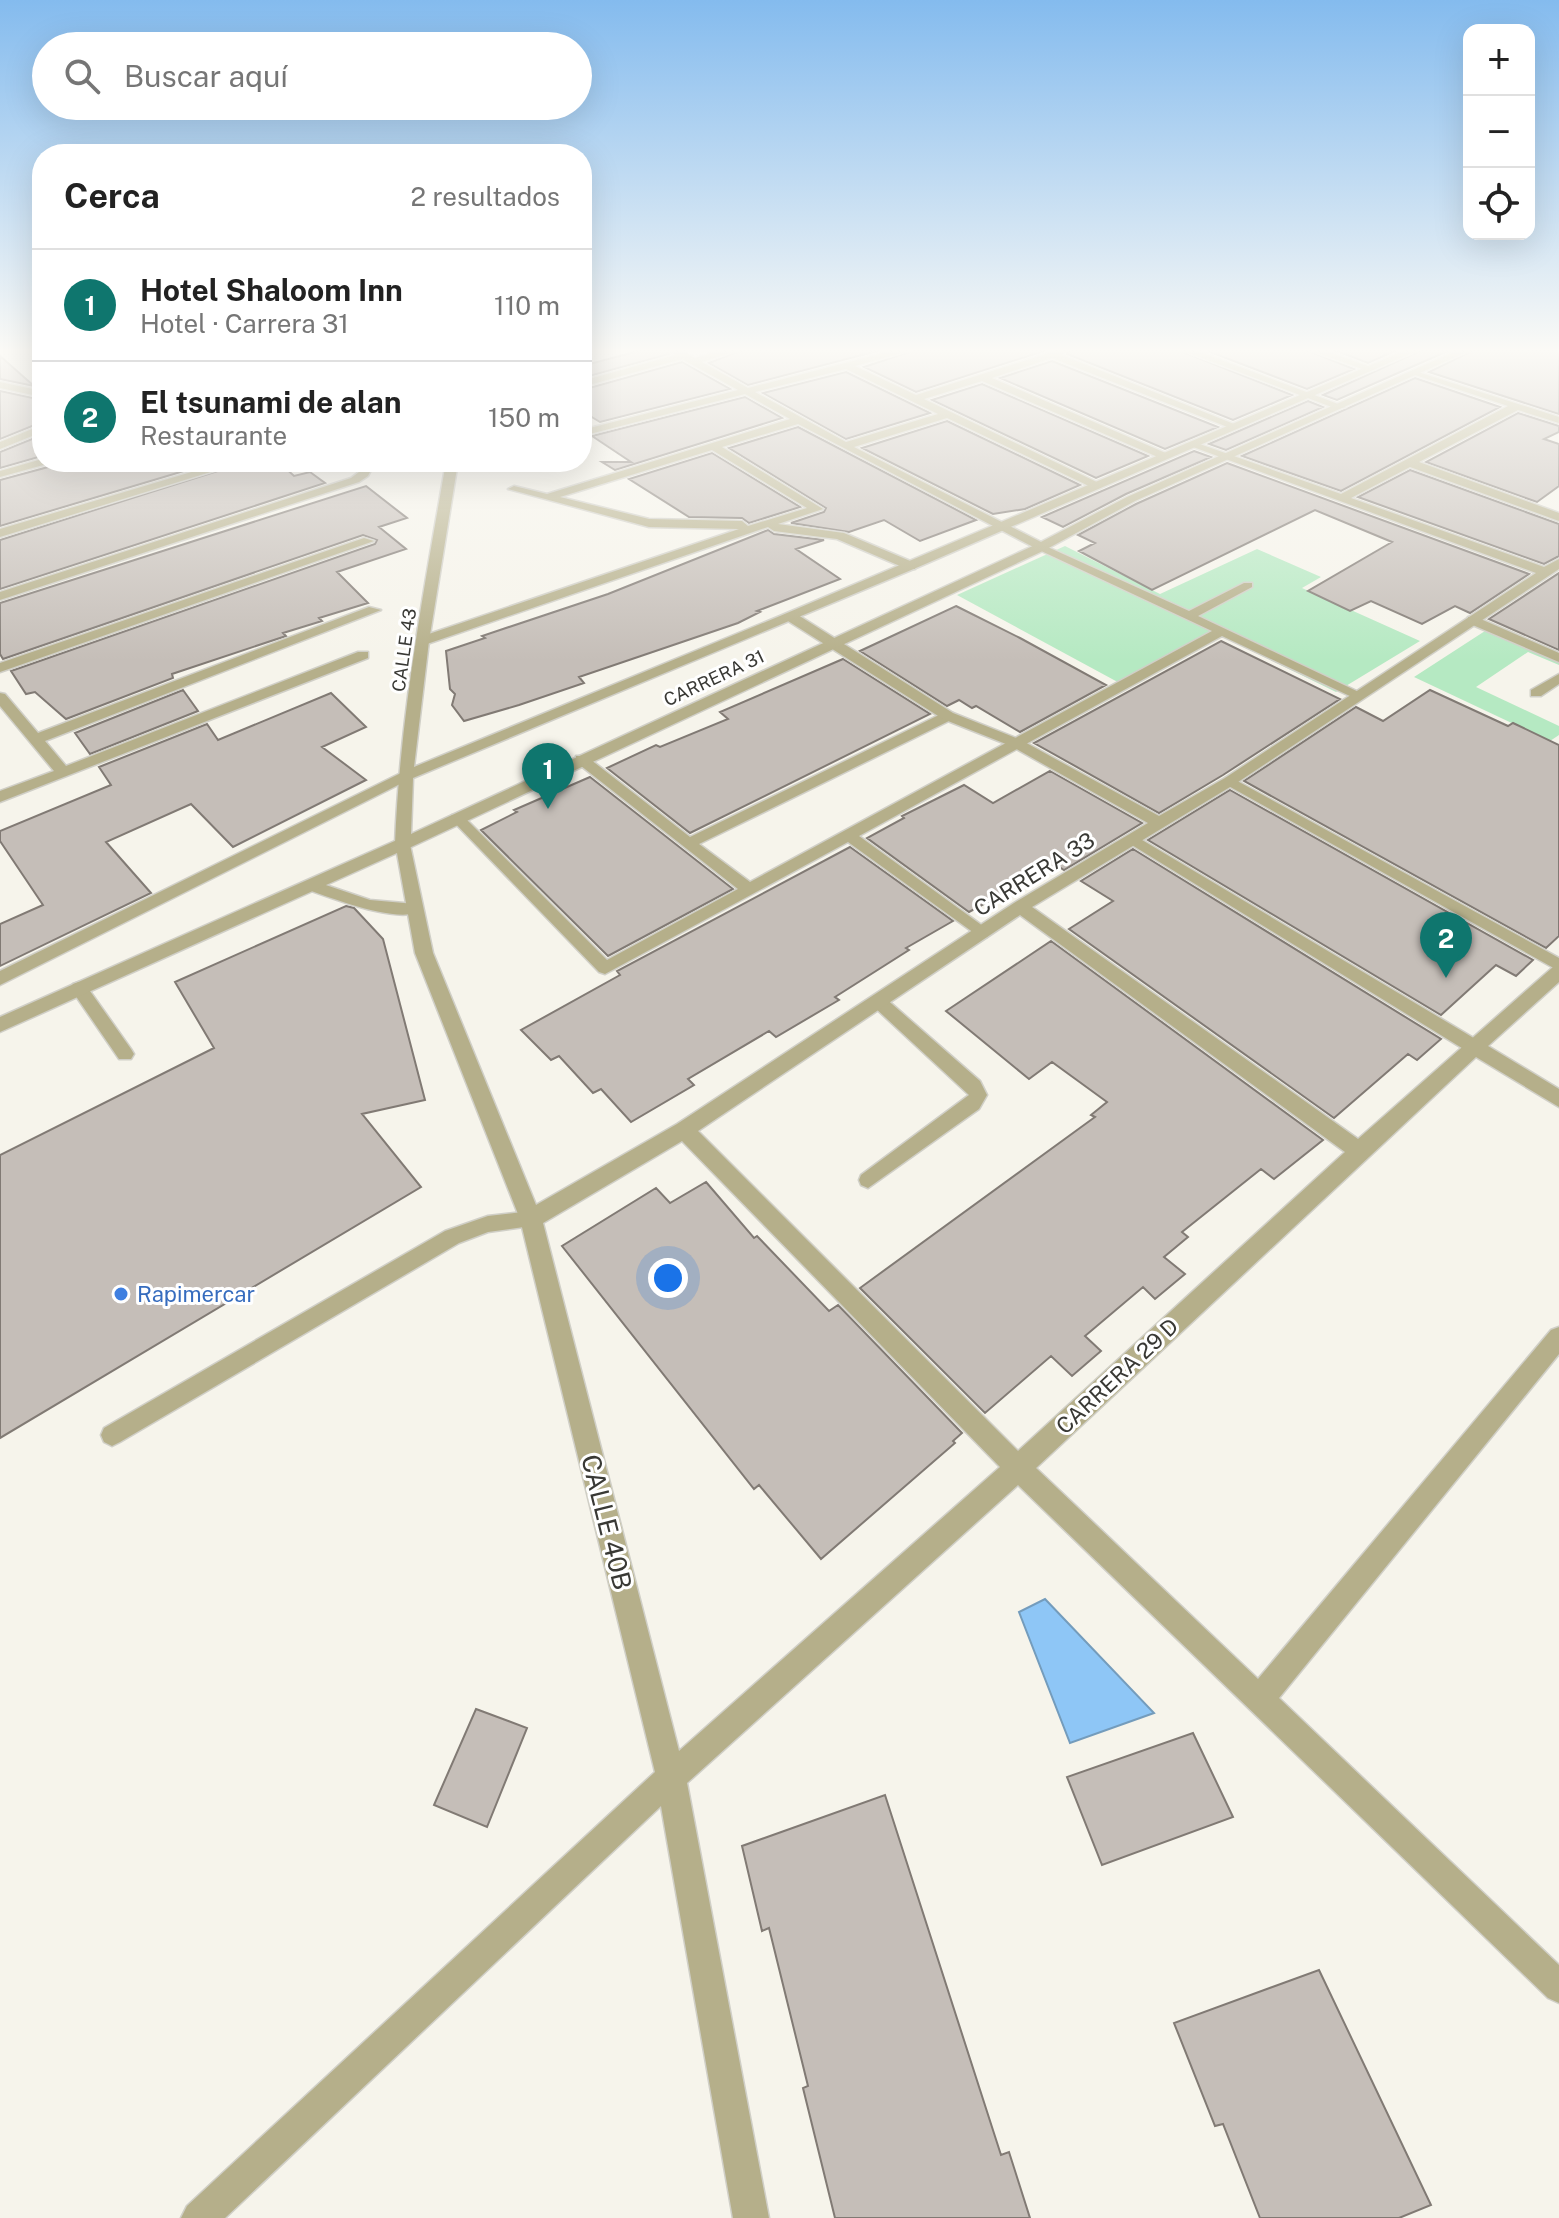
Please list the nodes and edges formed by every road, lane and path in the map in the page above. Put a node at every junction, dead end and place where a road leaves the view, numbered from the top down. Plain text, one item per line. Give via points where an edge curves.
1 (689, 454) edge
2 (725, 454) edge
3 (860, 454) edge
4 (1027, 454) edge
5 (1158, 454) edge
6 (1169, 454) edge
7 (1216, 454) edge
8 (1238, 454) edge
9 (1428, 454) edge
10 (1164, 456) junction
11 (1228, 458) junction
12 (1410, 463) junction
13 (32, 465) edge
14 (204, 472) edge
15 (365, 472) edge
16 (450, 472) edge
17 (0, 474) edge
18 (1097, 486) junction
19 (514, 489) dead end
20 (551, 496) junction
21 (1341, 499) junction
22 (1559, 517) edge
23 (758, 526) junction
24 (1006, 527) junction
25 (0, 533) edge
26 (368, 541) dead end
27 (1041, 547) junction
28 (911, 566) junction
29 (1552, 568) edge
30 (1248, 585) dead end
31 (0, 596) edge
32 (374, 610) dead end
33 (1189, 616) junction
34 (793, 618) junction
35 (1472, 620) junction
36 (1222, 631) junction
37 (422, 641) junction
38 (833, 643) junction
39 (363, 655) dead end
40 (1559, 658) edge
41 (0, 668) edge
42 (1559, 678) edge
43 (1536, 693) dead end
44 (1357, 694) junction
45 (0, 697) edge
46 (948, 716) junction
47 (36, 739) junction
48 (1016, 743) junction
49 (581, 759) junction
50 (63, 772) junction
51 (405, 776) junction
52 (1230, 781) junction
53 (0, 797) edge
54 (457, 818) junction
55 (1159, 823) junction
56 (850, 836) junction
57 (1132, 839) junction
58 (691, 842) junction
59 (403, 844) junction
60 (311, 885) junction
61 (748, 889) junction
62 (1020, 907) junction
63 (415, 909) junction
64 (981, 933) junction
65 (1559, 965) edge
66 (1559, 972) edge
67 (0, 979) edge
68 (79, 988) junction
69 (878, 1001) junction
70 (0, 1025) edge
71 (1476, 1048) junction
72 (125, 1054) dead end
73 (1559, 1099) edge
74 (684, 1130) junction
75 (1359, 1151) junction
76 (868, 1180) dead end
77 (531, 1219) junction
78 (1559, 1337) edge
79 (112, 1435) dead end
80 (1018, 1468) junction
81 (1260, 1699) junction
82 (671, 1777) junction
83 (1559, 1987) edge
84 (199, 2218) edge
85 (751, 2218) edge

1 - 20 street
2 - 23 street via 817,509
3 - 24 street
4 - 18 street
5 - 10 street
6 - 10 street, CARRERA 31
7 - 11 street
8 - 11 street, CARRERA 31
9 - 12 street
10 - 18 street, CARRERA 31
11 - 21 street
11 - 27 street, CARRERA 31 via 1131,499
12 - 21 street
12 - 22 street
13 - 17 street
14 - 25 street
15 - 31 street via 355,480
16 - 37 street, CALLE 43
18 - 24 street, CARRERA 31
19 - 20 street
20 - 23 street via 649,523
21 - 29 street
23 - 28 street via 840,536
23 - 37 street
24 - 27 street
24 - 28 street, CARRERA 31
26 - 41 street
27 - 33 lane
27 - 38 street, CARRERA 31
28 - 34 street, CARRERA 31
29 - 35 street, CARRERA 33
30 - 33 lane
32 - 47 street
33 - 36 lane
34 - 38 street
34 - 51 street, CARRERA 31
35 - 40 lane
35 - 44 street, CARRERA 33
36 - 44 lane
36 - 48 lane
37 - 51 street, CALLE 43
38 - 46 street
38 - 49 street, CARRERA 31
39 - 50 street
42 - 43 lane
44 - 52 street, CARRERA 33
45 - 47 street
46 - 48 street
46 - 58 lane
47 - 50 street
48 - 55 street
48 - 56 lane
49 - 54 street, CARRERA 31
49 - 58 lane
50 - 53 street
51 - 59 street, CALLE 43
51 - 67 street, CARRERA 31
52 - 55 street, CARRERA 33
52 - 65 lane
54 - 59 street, CARRERA 31
54 - 61 lane via 605,968
55 - 57 street, CARRERA 33
56 - 61 lane
56 - 64 lane
57 - 62 street, CARRERA 33
57 - 71 lane
58 - 61 lane
59 - 60 street, CARRERA 31
59 - 63 street, CALLE 40B
60 - 63 lane via 369,905
60 - 68 street, CARRERA 31
62 - 64 street, CARRERA 33
62 - 75 street
63 - 77 street, CALLE 40B via 424,953
64 - 69 street, CARRERA 33
66 - 71 street, CARRERA 29 D
68 - 70 street, CARRERA 31
68 - 72 lane
69 - 74 street, CARRERA 33
69 - 76 lane via 978,1095 973,1104
71 - 73 street
71 - 75 street, CARRERA 29 D
74 - 77 street, CARRERA 33
74 - 80 street
75 - 80 street, CARRERA 29 D
77 - 79 lane via 488,1224 452,1237
77 - 82 street, CALLE 40B
78 - 81 street
80 - 81 street
80 - 82 street, CARRERA 29 D
81 - 83 street
82 - 84 street, CARRERA 29 D
82 - 85 street, CALLE 40B

